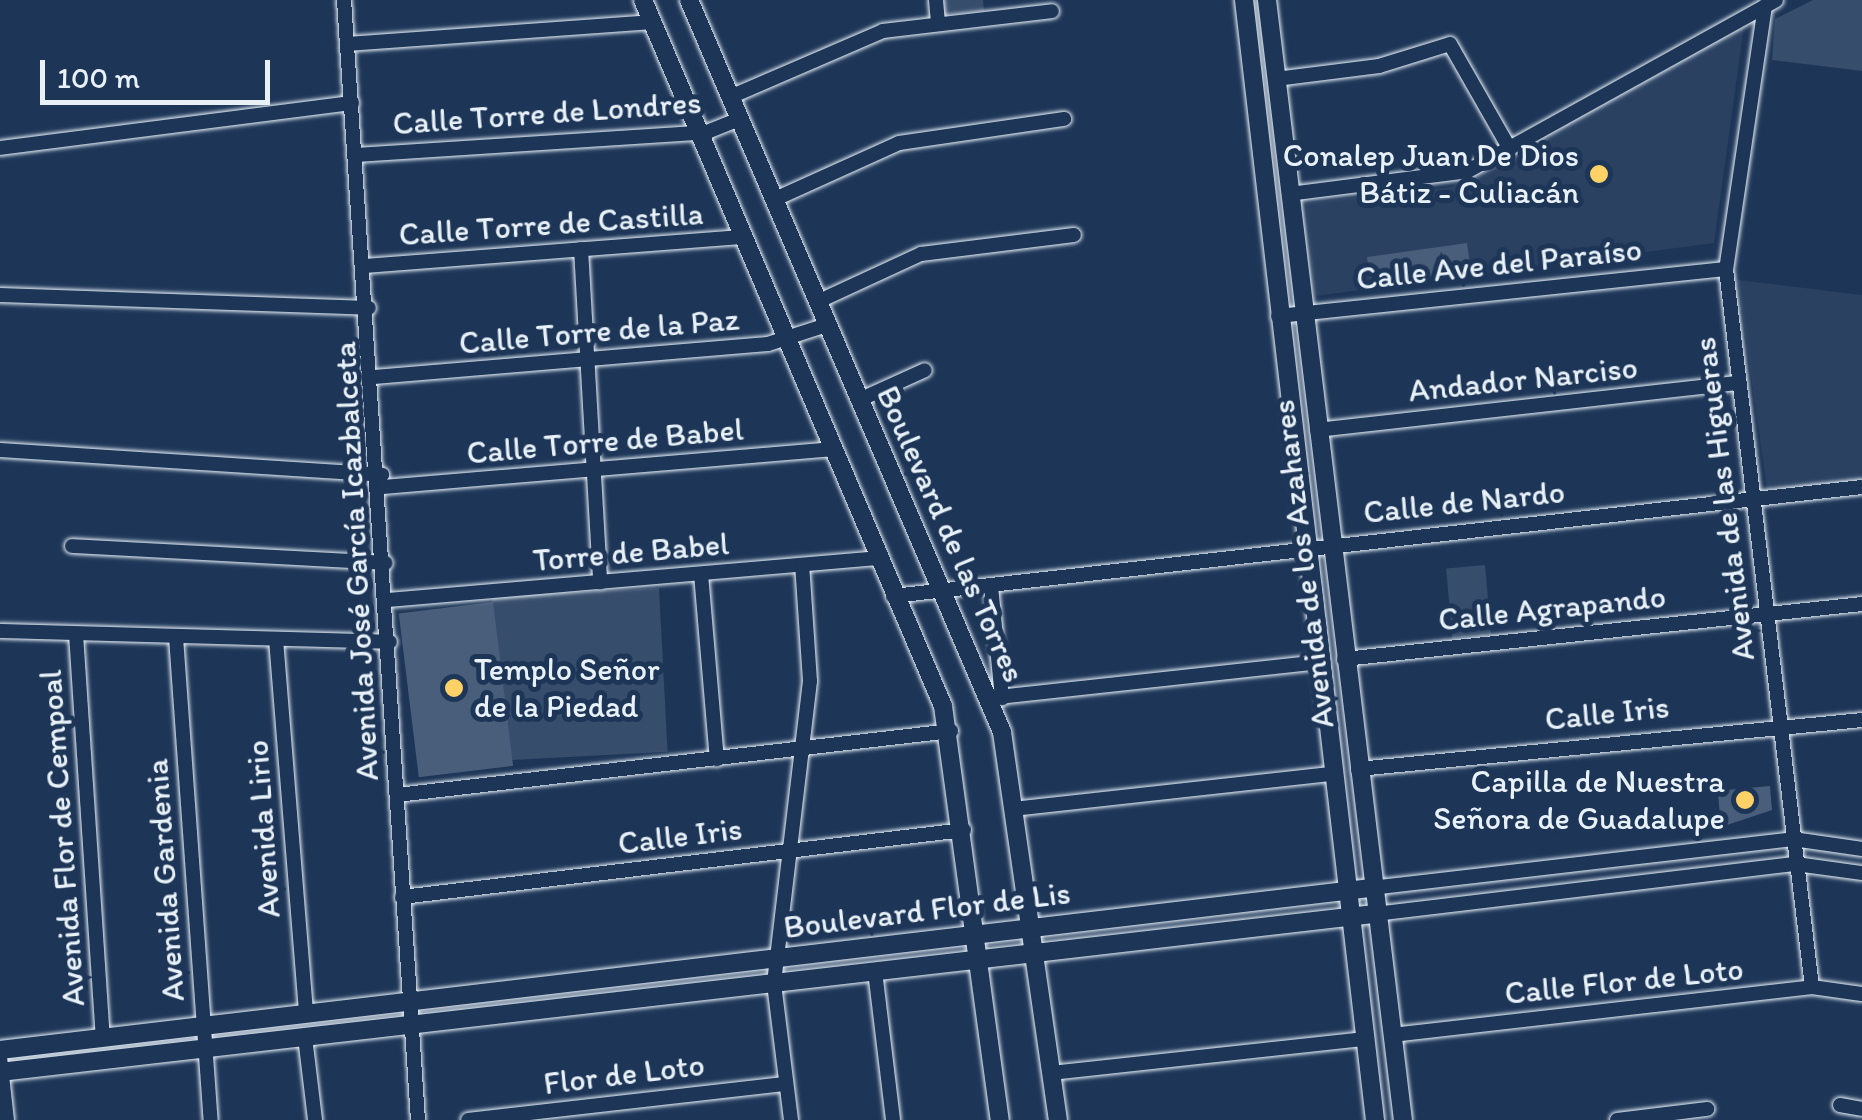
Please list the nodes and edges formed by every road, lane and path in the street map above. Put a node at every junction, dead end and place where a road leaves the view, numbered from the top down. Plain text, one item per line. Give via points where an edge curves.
1 (344, 0) edge
2 (643, 0) edge
3 (689, 0) edge
4 (936, 0) edge
5 (1004, 0) edge
6 (1244, 0) edge
7 (1266, 0) edge
8 (1771, 3) edge
9 (1052, 10) dead end
10 (1006, 16) junction
11 (652, 22) junction
12 (938, 24) junction
13 (348, 44) junction
14 (1276, 79) junction
15 (730, 97) junction
16 (352, 104) junction
17 (740, 118) junction
18 (1064, 118) dead end
19 (698, 132) junction
20 (0, 148) edge
21 (1510, 149) junction
22 (356, 155) junction
23 (1290, 194) junction
24 (773, 200) junction
25 (1074, 235) dead end
26 (741, 236) junction
27 (580, 249) junction
28 (365, 266) junction
29 (1726, 269) junction
30 (0, 295) edge
31 (817, 302) junction
32 (368, 308) junction
33 (1303, 313) junction
34 (1278, 316) junction
35 (827, 325) junction
36 (784, 340) junction
37 (587, 359) junction
38 (925, 370) dead end
39 (374, 378) junction
40 (1736, 382) junction
41 (859, 400) junction
42 (1317, 430) junction
43 (832, 449) junction
44 (0, 450) edge
45 (593, 469) junction
46 (382, 481) junction
47 (1862, 487) edge
48 (1750, 495) junction
49 (1330, 544) junction
50 (72, 546) dead end
51 (1304, 547) junction
52 (879, 558) junction
53 (386, 563) junction
54 (802, 565) junction
55 (701, 574) junction
56 (600, 582) junction
57 (990, 586) junction
58 (943, 592) junction
59 (893, 596) junction
60 (389, 600) junction
61 (1862, 604) edge
62 (1766, 612) junction
63 (0, 631) edge
64 (76, 634) junction
65 (176, 636) junction
66 (276, 640) junction
67 (390, 642) junction
68 (1344, 659) junction
69 (1318, 662) junction
70 (996, 698) junction
71 (1862, 720) edge
72 (1778, 721) junction
73 (950, 731) junction
74 (801, 748) junction
75 (718, 758) junction
76 (1358, 769) junction
77 (1330, 774) junction
78 (396, 796) junction
79 (1013, 809) junction
80 (964, 830) junction
81 (1793, 839) junction
82 (1862, 849) edge
83 (787, 851) junction
84 (1796, 864) junction
85 (1862, 873) edge
86 (1371, 888) junction
87 (1348, 891) junction
88 (402, 897) junction
89 (1375, 914) junction
90 (1351, 916) junction
91 (1032, 928) junction
92 (978, 934) junction
93 (1036, 952) junction
94 (774, 959) junction
95 (980, 959) junction
96 (875, 971) junction
97 (774, 983) junction
98 (1812, 987) junction
99 (1862, 994) edge
100 (407, 1002) junction
101 (306, 1014) junction
102 (408, 1025) junction
103 (202, 1026) junction
104 (1392, 1035) junction
105 (305, 1037) junction
106 (102, 1038) junction
107 (1365, 1039) junction
108 (202, 1049) junction
109 (0, 1063) edge
110 (1052, 1073) junction
111 (786, 1084) junction
112 (1840, 1106) dead end
113 (1862, 1109) edge
114 (1707, 1110) dead end
115 (7, 1120) edge
116 (211, 1120) edge
117 (316, 1120) edge
118 (418, 1120) edge
119 (468, 1120) edge
120 (790, 1120) edge
121 (893, 1120) edge
122 (1000, 1120) edge
123 (1058, 1120) edge
124 (1375, 1120) edge
125 (1402, 1120) edge
126 (1617, 1120) edge

1 - 13 street, Avenida José García Icazbalceta
2 - 11 street
3 - 15 street, Boulevard de las Torres
4 - 12 street
5 - 10 street
6 - 34 street, Avenida de los Azahares
7 - 14 street, Avenida de los Azahares
8 - 21 street
8 - 29 street, Avenida de las Higueras
9 - 10 street
10 - 12 street
11 - 13 street
11 - 19 street
12 - 15 street via 883,31
13 - 16 street, Avenida José García Icazbalceta
14 - 21 street via 1379,66 1450,44
14 - 23 street, Avenida de los Azahares
15 - 17 street, Boulevard de las Torres
16 - 20 street
16 - 22 street, Avenida José García Icazbalceta
17 - 19 street, Calle Torre de Londres
17 - 24 street, Boulevard de las Torres
18 - 24 street via 898,143
19 - 22 street, Calle Torre de Londres
19 - 26 street
21 - 23 street via 1451,178
22 - 28 street, Avenida José García Icazbalceta
23 - 33 street, Avenida de los Azahares
24 - 31 street, Boulevard de las Torres
25 - 31 street via 921,254
26 - 27 street, Calle Torre de Castilla
26 - 36 street
27 - 28 street, Calle Torre de Castilla
27 - 37 street
28 - 32 street, Avenida José García Icazbalceta
29 - 33 street, Calle Ave del Paraíso
29 - 40 street, Avenida de las Higueras
30 - 32 street
31 - 35 street, Boulevard de las Torres
32 - 39 street, Avenida José García Icazbalceta
33 - 34 street, Calle Ave del Paraíso
33 - 42 street, Avenida de los Azahares
34 - 51 street, Avenida de los Azahares
35 - 36 street, Calle Torre de la Paz
35 - 41 street, Boulevard de las Torres
36 - 37 street, Calle Torre de la Paz
36 - 43 street
37 - 39 street, Calle Torre de la Paz
37 - 45 street
38 - 41 street
39 - 46 street, Avenida José García Icazbalceta
40 - 42 street, Andador Narciso
40 - 48 street, Avenida de las Higueras
41 - 58 street, Boulevard de las Torres
42 - 49 street, Avenida de los Azahares
43 - 45 street, Calle Torre de Babel
43 - 52 street
44 - 46 street, Calle Torre de Babel
45 - 46 street, Calle Torre de Babel
45 - 56 street
46 - 53 street, Avenida José García Icazbalceta
47 - 48 street, Calle de Nardo
48 - 49 street, Calle de Nardo
48 - 62 street, Avenida de las Higueras
49 - 51 street, Calle de Nardo
49 - 68 street, Avenida de los Azahares
50 - 53 street
51 - 57 street, Calle de Nardo
51 - 69 street, Avenida de los Azahares
52 - 54 street, Torre de Babel
52 - 59 street
53 - 60 street, Avenida José García Icazbalceta
54 - 55 street, Torre de Babel
54 - 74 street via 810,667
55 - 56 street, Torre de Babel
55 - 75 street
56 - 60 street, Torre de Babel
57 - 58 street, Calle de Nardo
57 - 70 street
58 - 59 street, Calle de Nardo
58 - 70 street, Boulevard de las Torres
59 - 73 street
60 - 67 street, Avenida José García Icazbalceta
61 - 62 street, Calle Agrapando
62 - 68 street, Calle Agrapando
62 - 72 street, Avenida de las Higueras
63 - 64 street
64 - 65 street
64 - 106 street, Avenida Flor de Cempoal
65 - 66 street
65 - 103 street, Avenida Gardenia
66 - 67 street
66 - 101 street, Avenida Lirio
67 - 78 street, Avenida José García Icazbalceta
68 - 76 street, Avenida de los Azahares
69 - 70 street
69 - 77 street, Avenida de los Azahares
70 - 79 street, Boulevard de las Torres
71 - 72 street, Calle Iris
72 - 76 street, Calle Iris
72 - 81 street, Avenida de las Higueras
73 - 74 street
73 - 80 street
74 - 75 street
74 - 83 street
75 - 78 street
76 - 86 street, Avenida de los Azahares
77 - 79 street
77 - 87 street, Avenida de los Azahares
78 - 88 street, Avenida José García Icazbalceta
79 - 91 street, Boulevard de las Torres
80 - 83 street, Calle Iris
80 - 92 street
81 - 82 street, Boulevard Flor de Lis
81 - 84 street, Avenida de las Higueras
81 - 86 street, Boulevard Flor de Lis
83 - 88 street, Calle Iris
83 - 94 street
84 - 85 street, Boulevard Flor de Lis
84 - 89 street, Boulevard Flor de Lis
84 - 98 street, Avenida de las Higueras
86 - 87 street, Boulevard Flor de Lis
86 - 89 street, Avenida de los Azahares
87 - 90 street, Avenida de los Azahares
87 - 91 street, Boulevard Flor de Lis
88 - 100 street, Avenida José García Icazbalceta
89 - 90 street, Boulevard Flor de Lis
89 - 104 street, Avenida de los Azahares
90 - 93 street, Boulevard Flor de Lis
90 - 107 street, Avenida de los Azahares
91 - 92 street, Boulevard Flor de Lis
91 - 93 street, Boulevard de las Torres
92 - 94 street, Boulevard Flor de Lis
92 - 95 street
93 - 95 street, Boulevard Flor de Lis
93 - 110 street, Boulevard de las Torres
94 - 97 street
94 - 100 street, Boulevard Flor de Lis
95 - 96 street, Boulevard Flor de Lis
95 - 122 street
96 - 97 street, Boulevard Flor de Lis
96 - 121 street
97 - 102 street, Boulevard Flor de Lis
97 - 111 street
98 - 99 street, Calle Flor de Loto
98 - 104 street, Calle Flor de Loto
100 - 101 street, Boulevard Flor de Lis
100 - 102 street, Avenida José García Icazbalceta
101 - 103 street, Boulevard Flor de Lis
102 - 105 street, Boulevard Flor de Lis
102 - 118 street, Avenida José García Icazbalceta
103 - 106 street, Boulevard Flor de Lis
103 - 108 street, Avenida Gardenia
104 - 125 street, Avenida de los Azahares
105 - 108 street, Boulevard Flor de Lis
105 - 117 street
106 - 109 street, Boulevard Flor de Lis
107 - 110 street
107 - 124 street, Avenida de los Azahares
108 - 109 street, Boulevard Flor de Lis
108 - 116 street, Avenida Gardenia
109 - 115 street
110 - 123 street, Boulevard de las Torres
111 - 119 street, Flor de Loto
111 - 120 street
112 - 113 street
114 - 126 street

